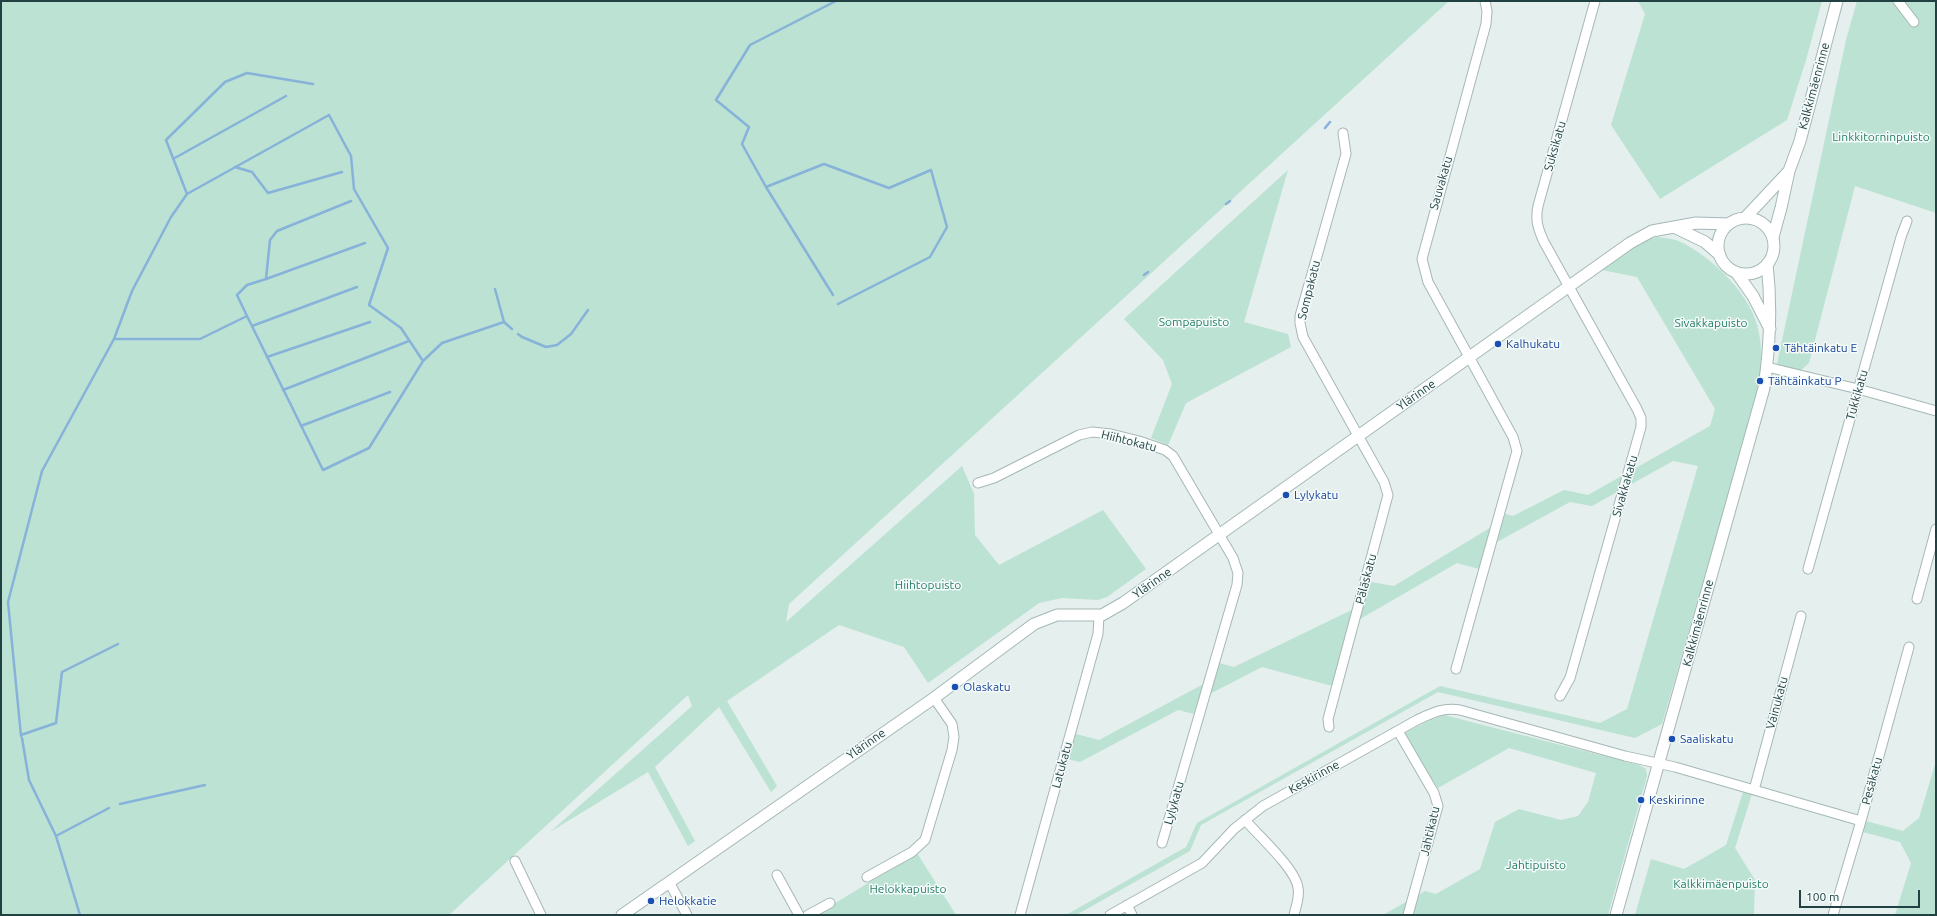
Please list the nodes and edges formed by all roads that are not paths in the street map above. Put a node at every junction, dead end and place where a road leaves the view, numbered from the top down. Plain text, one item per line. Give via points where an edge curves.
1 (1485, 1) edge
2 (1595, 1) edge
3 (1836, 1) edge
4 (1898, 1) edge
5 (1914, 22) dead end
6 (1343, 134) dead end
7 (1789, 171) junction
8 (1745, 218) junction
9 (1907, 222) dead end
10 (1729, 224) junction
11 (1674, 227) junction
12 (1773, 237) junction
13 (1720, 256) junction
14 (1768, 264) junction
15 (1736, 272) junction
16 (1569, 286) junction
17 (1770, 329) junction
18 (1470, 358) junction
19 (1767, 367) junction
20 (1858, 389) junction
21 (1936, 411) edge
22 (1358, 436) junction
23 (978, 483) dead end
24 (1936, 529) edge
25 (1220, 535) junction
26 (1808, 570) dead end
27 (1917, 599) dead end
28 (1099, 615) junction
29 (1801, 616) dead end
30 (1909, 647) dead end
31 (1456, 669) dead end
32 (1560, 696) dead end
33 (934, 698) junction
34 (1329, 727) dead end
35 (1398, 731) junction
36 (1659, 763) junction
37 (1754, 790) junction
38 (1245, 820) junction
39 (1861, 821) junction
40 (1162, 843) dead end
41 (516, 861) dead end
42 (777, 875) dead end
43 (867, 877) dead end
44 (669, 882) junction
45 (830, 903) dead end
46 (1127, 905) junction
47 (541, 915) edge
48 (622, 915) edge
49 (687, 915) edge
50 (799, 915) edge
51 (808, 915) edge
52 (1020, 915) edge
53 (1110, 915) edge
54 (1132, 915) edge
55 (1294, 915) edge
56 (1408, 915) edge
57 (1616, 915) edge
58 (1833, 915) edge

1 - 18 street, Sauvakatu via 1486,24 1422,259 1428,282
2 - 16 street, Suksikatu via 1536,213 1538,229
3 - 7 street, Kalkkimäenrinne via 1800,141
4 - 5 street
6 - 22 street, Sompakatu via 1346,154 1300,323 1306,341
7 - 8 street, Kalkkimäenrinne
7 - 12 street, Kalkkimäenrinne
8 - 10 street
8 - 12 street via 1762,223
9 - 20 street, Tukkikatu
10 - 11 street, Ylärinne via 1696,223
10 - 13 street via 1719,238
11 - 13 street via 1705,242
11 - 16 street, Ylärinne via 1652,231 1638,238
12 - 14 street via 1773,254
13 - 15 street via 1726,265
14 - 15 street via 1753,273
14 - 17 street, Kalkkimäenrinne
15 - 17 street via 1753,296
16 - 18 street, Ylärinne
16 - 32 street, Sivakkakatu via 1637,409 1641,427 1570,678
17 - 19 street, Kalkkimäenrinne
18 - 22 street, Ylärinne
18 - 31 street via 1514,437 1517,451
19 - 20 street
19 - 36 street, Kalkkimäenrinne via 1760,403
20 - 21 street
20 - 26 street, Tukkikatu
22 - 25 street, Ylärinne
22 - 34 street, Päläskatu via 1384,482 1388,495 1330,710
23 - 25 street, Hiihtokatu via 994,478 1079,435 1092,432 1111,434 1165,450 1173,456
24 - 27 street
25 - 28 street, Ylärinne via 1123,603 1106,614
25 - 40 street, Lylykatu via 1233,558 1238,579
28 - 33 street, Ylärinne via 1057,615 1034,624
28 - 52 street, Latukatu via 1098,634
29 - 37 street, Vainukatu
30 - 39 street, Pesäkatu
33 - 43 street via 952,724 954,737 928,834 917,849
33 - 44 street, Ylärinne
35 - 36 street, Keskirinne via 1432,712 1452,708
35 - 38 street, Keskirinne via 1277,797
35 - 56 street, Jahtikatu via 1434,793 1438,806
36 - 37 street
36 - 57 street, Kalkkimäenrinne
37 - 39 street
38 - 46 street, Keskirinne via 1202,863
38 - 55 street via 1280,858 1296,880 1299,894
39 - 58 street, Pesäkatu
41 - 47 street
42 - 50 street
44 - 48 street, Ylärinne
44 - 49 street
45 - 51 street
46 - 53 street, Keskirinne
46 - 54 street

